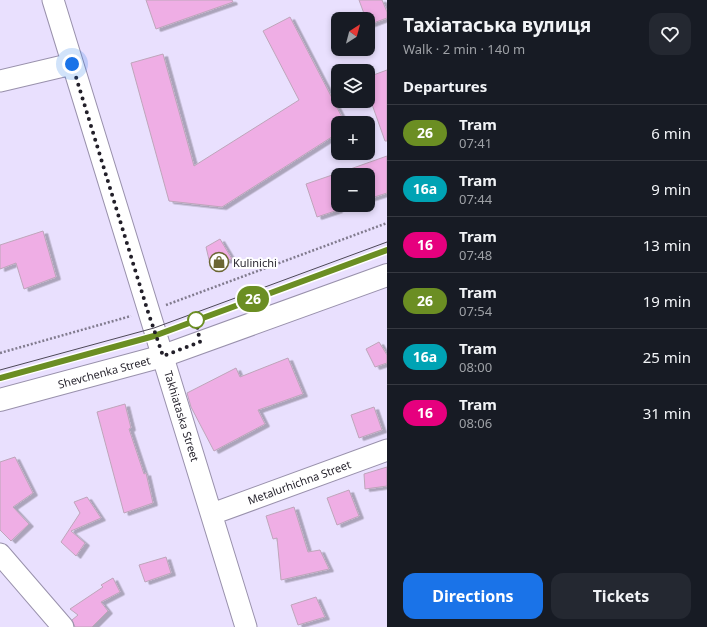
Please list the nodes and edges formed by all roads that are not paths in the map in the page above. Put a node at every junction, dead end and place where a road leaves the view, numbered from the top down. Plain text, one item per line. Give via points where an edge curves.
1 (52, 0) edge
2 (72, 64) junction
3 (0, 81) edge
4 (387, 275) edge
5 (163, 356) junction
6 (0, 400) edge
7 (387, 450) edge
8 (212, 514) junction
9 (0, 554) edge
10 (63, 627) edge
11 (246, 627) edge

1 - 2 street, Takhiataska Street
2 - 3 street
2 - 5 street, Takhiataska Street
4 - 5 main road, Shevchenka Street
5 - 6 main road, Shevchenka Street
5 - 8 street, Takhiataska Street
7 - 8 street, Metalurhichna Street
8 - 11 street, Takhiataska Street
9 - 10 street

